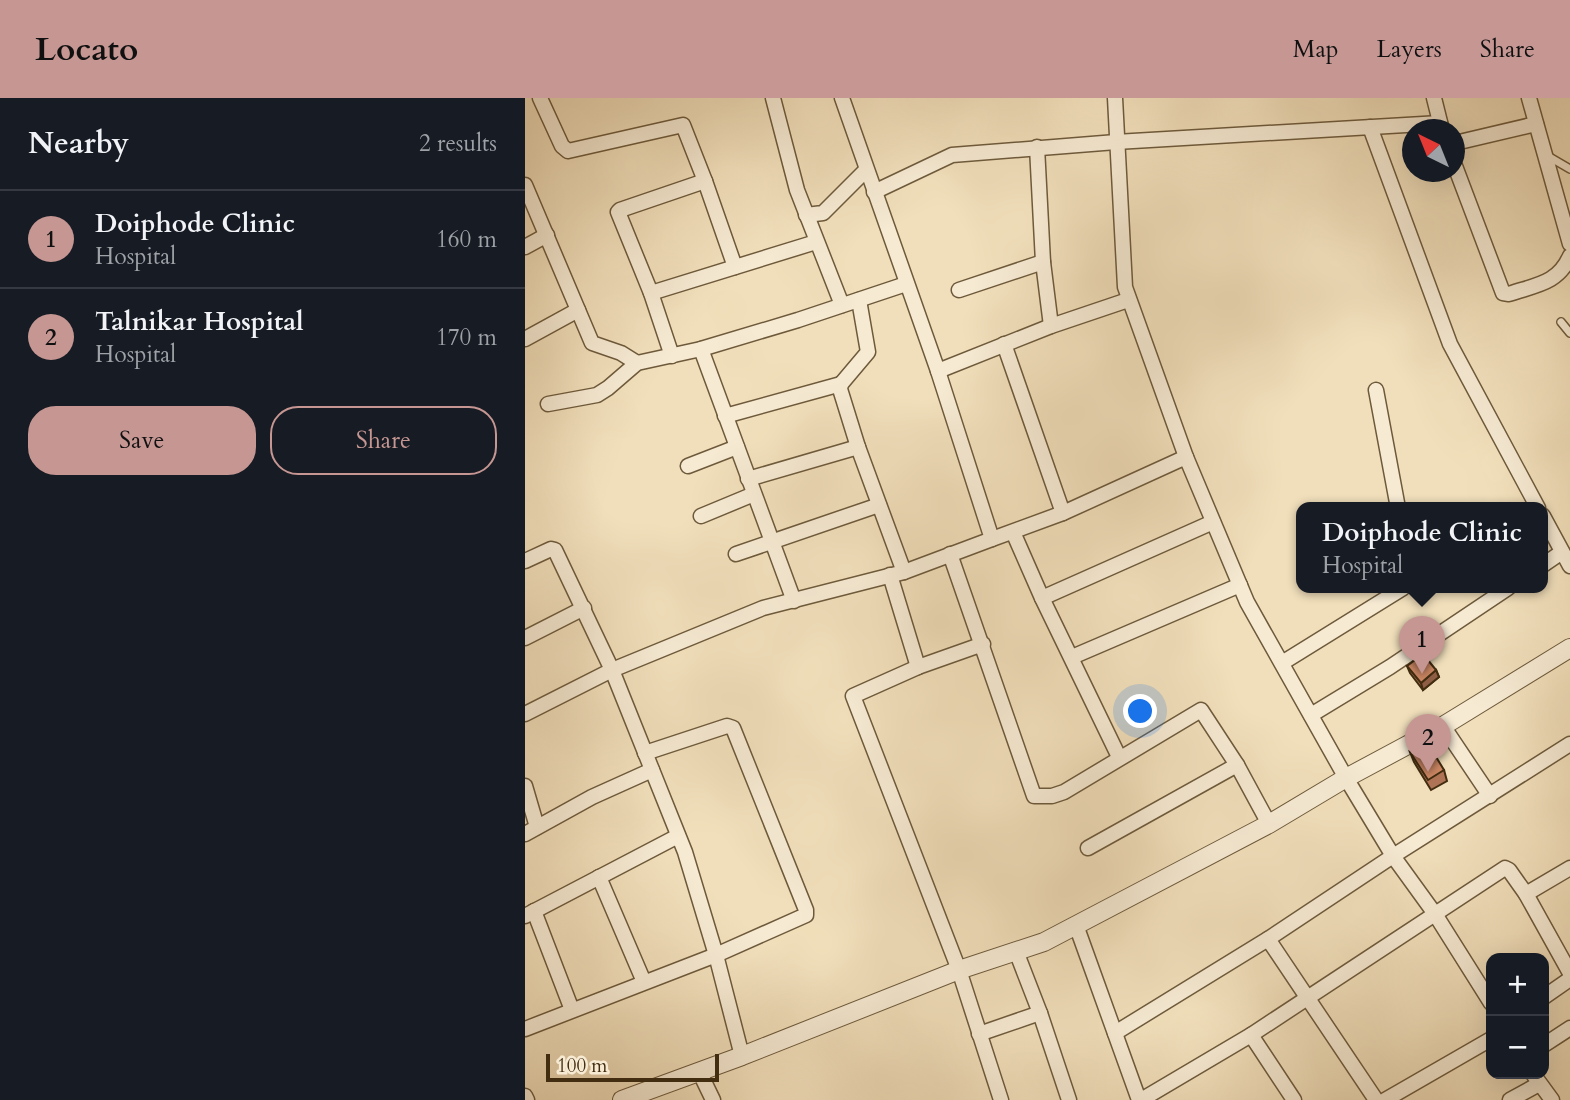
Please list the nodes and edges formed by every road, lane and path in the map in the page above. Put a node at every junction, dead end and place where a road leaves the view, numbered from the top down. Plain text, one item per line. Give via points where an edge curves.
1 (540, 98) edge
2 (773, 98) edge
3 (842, 98) edge
4 (1115, 98) edge
5 (1434, 98) edge
6 (1529, 98) edge
7 (1439, 119) edge
8 (1536, 124) junction
9 (1370, 127) junction
10 (1402, 127) edge
11 (1465, 140) edge
12 (1116, 142) junction
13 (1037, 147) junction
14 (1545, 155) junction
15 (1570, 169) edge
16 (866, 170) junction
17 (705, 181) junction
18 (1460, 182) edge
19 (525, 185) edge
20 (874, 192) junction
21 (806, 215) junction
22 (547, 235) junction
23 (816, 242) junction
24 (1570, 244) edge
25 (525, 247) edge
26 (1570, 256) edge
27 (1043, 262) junction
28 (735, 267) junction
29 (906, 284) junction
30 (959, 290) dead end
31 (651, 293) junction
32 (859, 300) junction
33 (1128, 300) junction
34 (842, 305) junction
35 (578, 310) junction
36 (1562, 322) dead end
37 (1051, 326) junction
38 (1570, 333) edge
39 (525, 339) edge
40 (1004, 344) junction
41 (701, 349) junction
42 (672, 356) junction
43 (637, 363) junction
44 (938, 370) junction
45 (841, 384) junction
46 (1376, 390) dead end
47 (548, 404) dead end
48 (725, 416) junction
49 (737, 447) junction
50 (858, 447) junction
51 (1186, 457) junction
52 (688, 466) dead end
53 (748, 479) junction
54 (754, 494) junction
55 (1397, 502) edge
56 (1535, 502) edge
57 (879, 505) junction
58 (1063, 513) junction
59 (701, 516) dead end
60 (1213, 522) junction
61 (1548, 525) edge
62 (1013, 532) junction
63 (992, 539) junction
64 (772, 542) junction
65 (1562, 552) junction
66 (736, 554) dead end
67 (950, 554) junction
68 (525, 561) edge
69 (1548, 562) edge
70 (1570, 566) edge
71 (897, 574) junction
72 (1240, 585) junction
73 (1395, 593) edge
74 (1501, 593) edge
75 (1042, 598) junction
76 (794, 601) junction
77 (584, 608) junction
78 (525, 638) edge
79 (983, 644) junction
80 (1570, 648) edge
81 (1072, 657) junction
82 (1282, 663) junction
83 (918, 667) junction
84 (612, 670) junction
85 (525, 714) edge
86 (1311, 715) junction
87 (1443, 726) junction
88 (1570, 744) edge
89 (645, 753) junction
90 (1119, 757) junction
91 (1237, 765) junction
92 (652, 770) junction
93 (1346, 778) junction
94 (525, 786) edge
95 (1490, 796) junction
96 (1269, 824) junction
97 (531, 831) edge
98 (678, 836) junction
99 (1088, 848) dead end
100 (1393, 856) junction
101 (1570, 868) edge
102 (599, 877) junction
103 (1526, 894) junction
104 (530, 914) edge
105 (1435, 914) junction
106 (1076, 925) junction
107 (1268, 939) junction
108 (1016, 951) junction
109 (716, 955) junction
110 (959, 970) junction
111 (1570, 974) edge
112 (1570, 979) edge
113 (644, 982) junction
114 (1549, 994) edge
115 (1486, 995) edge
116 (1307, 998) junction
117 (572, 1010) junction
118 (1040, 1013) junction
119 (1570, 1028) edge
120 (525, 1029) edge
121 (979, 1034) junction
122 (1115, 1034) junction
123 (1251, 1035) junction
124 (1486, 1042) edge
125 (1549, 1042) edge
126 (742, 1056) junction
127 (699, 1071) junction
128 (1536, 1079) edge
129 (1000, 1098) edge
130 (622, 1100) edge
131 (713, 1100) edge
132 (984, 1100) edge
133 (1069, 1100) edge
134 (1140, 1100) edge
135 (1294, 1100) edge
136 (1376, 1100) edge
137 (1385, 1100) edge
138 (1510, 1100) edge
139 (1552, 1100) edge

1 - 17 street via 568,151 682,124
2 - 21 street
3 - 16 street
4 - 12 street
5 - 7 street
6 - 8 street
8 - 11 street
8 - 14 street
9 - 10 street
9 - 12 street
9 - 56 street via 1450,344
12 - 13 street
12 - 33 street
13 - 20 street via 951,155
13 - 27 street
14 - 15 lane
14 - 24 street
16 - 20 street
16 - 21 street via 823,213
17 - 28 street
17 - 31 street via 618,211
18 - 26 street via 1503,293 1552,279
19 - 22 street
20 - 29 street
21 - 23 street
22 - 25 street
22 - 35 street
23 - 28 street
23 - 34 street
27 - 30 street
27 - 37 street
28 - 31 street
29 - 32 street
29 - 44 street
31 - 42 street
32 - 34 street
32 - 45 street via 868,352
33 - 37 street
33 - 51 street
34 - 41 street
35 - 39 street
35 - 43 street via 593,345
36 - 38 lane
37 - 40 street
40 - 44 street
40 - 58 street
41 - 42 street
41 - 48 street
42 - 43 street
43 - 47 street via 597,395
44 - 63 street
45 - 48 street
45 - 50 street
46 - 55 street
48 - 49 street
49 - 52 street
49 - 53 street
50 - 53 street
50 - 57 street
51 - 58 street
51 - 60 street
53 - 54 street
54 - 59 street
54 - 64 street
57 - 64 street
57 - 71 street
58 - 62 street
60 - 72 street
60 - 75 street
61 - 65 street
62 - 63 street
62 - 75 street
63 - 67 street
64 - 66 street
64 - 76 street
65 - 69 street
65 - 70 street
67 - 71 street
67 - 79 street
68 - 77 street via 555,550
71 - 76 street
71 - 83 street
72 - 81 street
72 - 82 street
73 - 82 street
74 - 86 street
75 - 81 street
76 - 84 street via 763,608
77 - 78 street
77 - 84 street
79 - 83 street
79 - 90 street via 1034,796 1064,792
80 - 87 street
81 - 90 street
82 - 86 street
83 - 110 street via 853,696
84 - 85 street
84 - 89 street
86 - 93 street
87 - 93 street
87 - 95 street
88 - 95 street
89 - 92 street
89 - 109 street via 727,726 733,728 806,910 802,919
90 - 91 street via 1201,710
91 - 96 street
91 - 99 street
92 - 97 street
92 - 98 street
93 - 96 street
93 - 100 street
94 - 97 street
95 - 100 street
96 - 106 street
98 - 102 street
98 - 109 street
100 - 105 street
100 - 107 street
101 - 103 street
102 - 104 street
102 - 113 street
103 - 105 street via 1505,868
103 - 111 street
104 - 117 street
105 - 115 street
105 - 116 street
106 - 108 street
106 - 122 street
107 - 116 street
107 - 122 street
108 - 110 street
108 - 118 street
109 - 113 street
109 - 126 street
110 - 121 street
110 - 126 street
112 - 114 street
113 - 117 street
116 - 123 street
116 - 136 street
117 - 120 street
118 - 121 street
118 - 133 street
119 - 125 street
121 - 129 street
122 - 134 street
123 - 134 street
123 - 135 street
124 - 137 street
126 - 127 street
127 - 130 street
127 - 131 street
128 - 138 street
128 - 139 street
129 - 132 street

